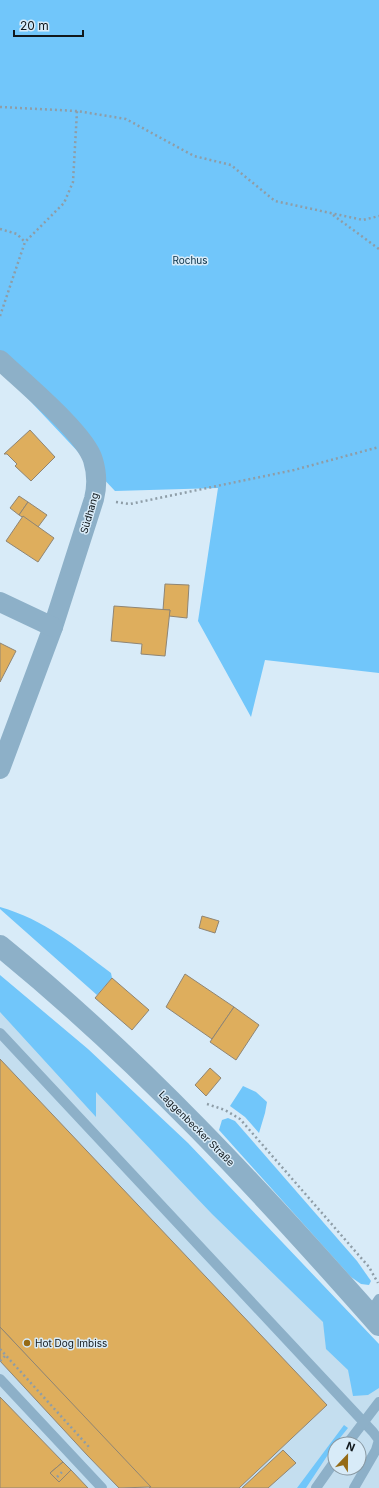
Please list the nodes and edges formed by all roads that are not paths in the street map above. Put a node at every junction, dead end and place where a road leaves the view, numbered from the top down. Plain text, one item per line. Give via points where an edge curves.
1 (0, 360) edge
2 (0, 602) edge
3 (53, 627) junction
4 (0, 769) edge
5 (0, 946) edge
6 (0, 1033) edge
7 (376, 1312) edge
8 (0, 1379) edge
9 (379, 1402) edge
10 (362, 1422) junction
11 (352, 1436) edge
12 (327, 1472) edge
13 (102, 1488) edge
14 (316, 1488) edge
15 (354, 1488) edge

1 - 3 street, Südhang via 81,437 93,459 97,485 94,499
2 - 3 street
3 - 4 street, Südhang
5 - 7 street, Laggenbecker Straße via 148,1078
6 - 10 lane via 318,1371
8 - 13 lane
9 - 10 lane
10 - 11 lane
10 - 15 lane via 379,1440
12 - 14 lane

